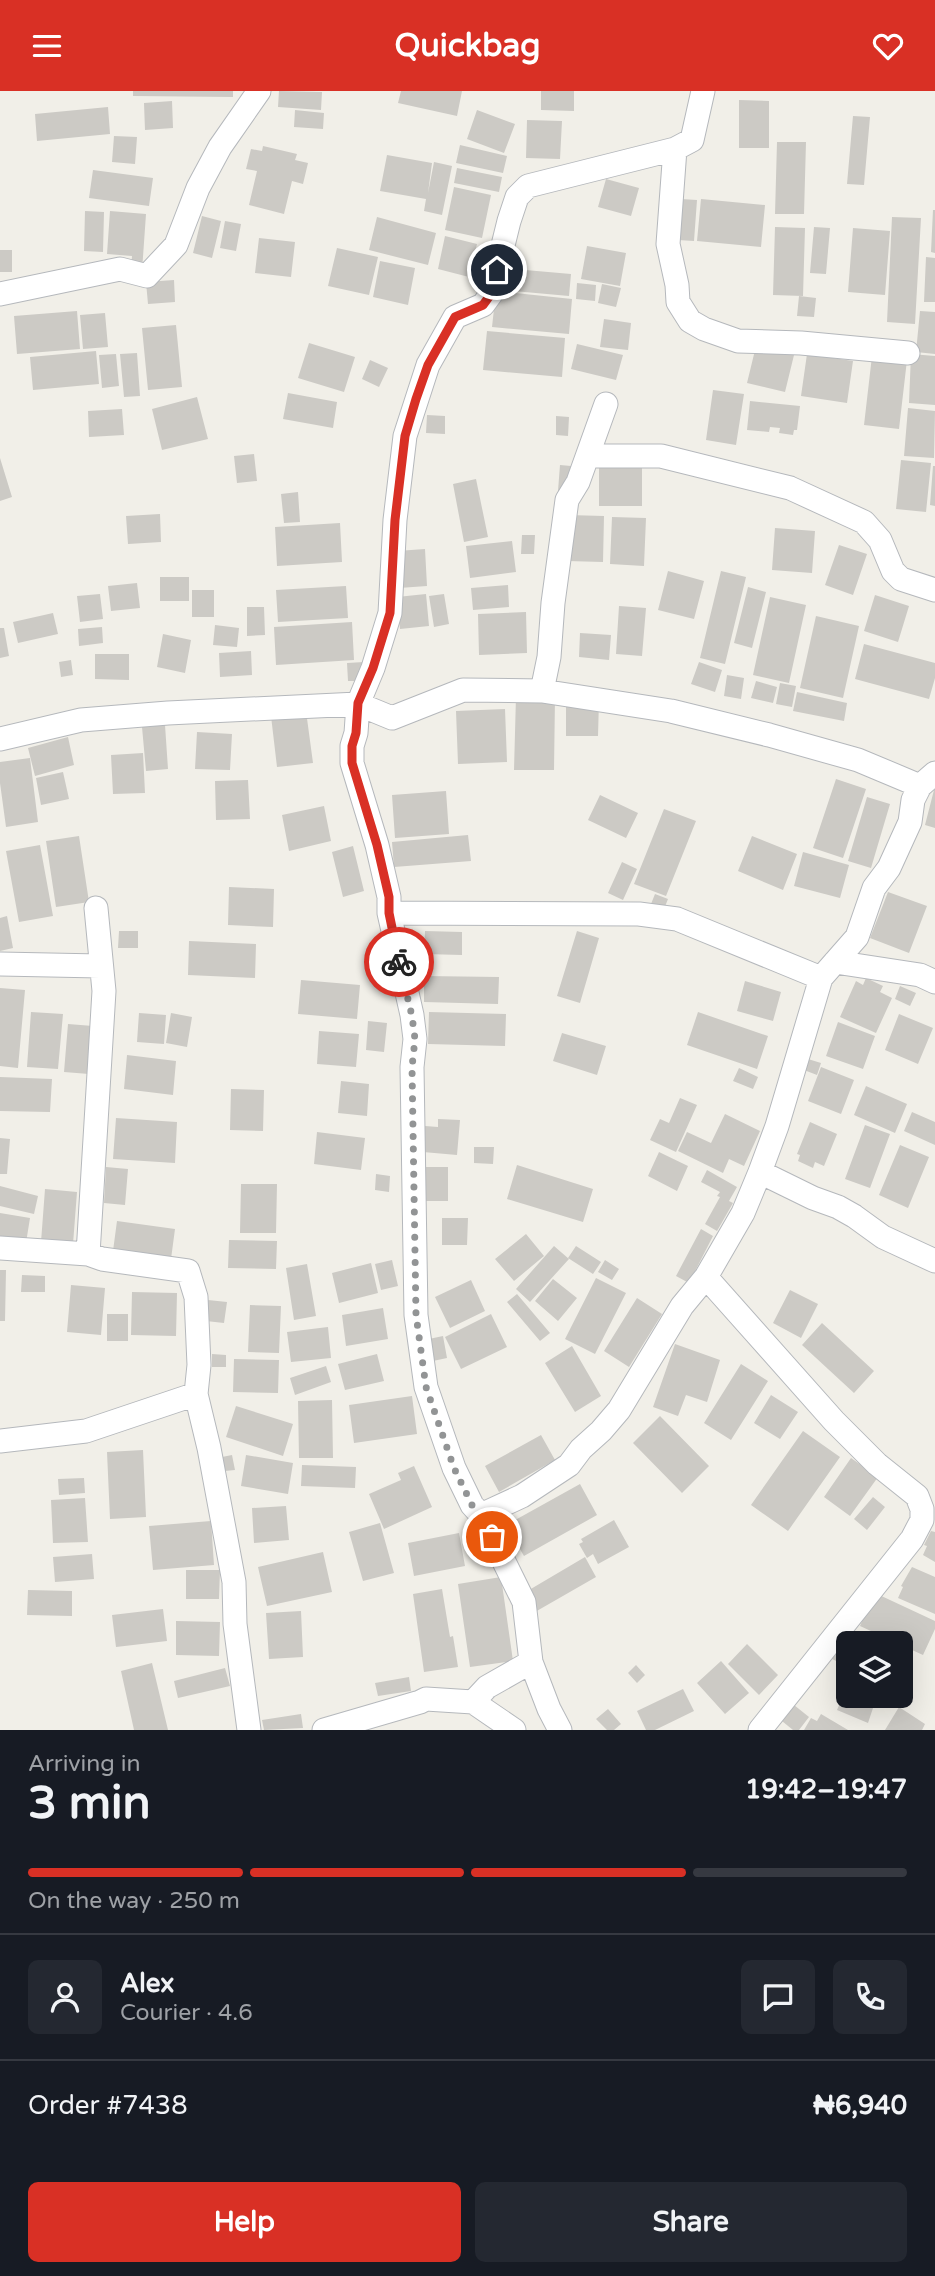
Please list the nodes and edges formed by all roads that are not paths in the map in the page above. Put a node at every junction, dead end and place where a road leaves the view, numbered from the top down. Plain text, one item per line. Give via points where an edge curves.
1 (259, 91) edge
2 (703, 91) edge
3 (675, 149) junction
4 (0, 294) edge
5 (908, 353) dead end
6 (606, 404) dead end
7 (588, 456) junction
8 (935, 590) edge
9 (542, 691) junction
10 (358, 703) junction
11 (0, 739) edge
12 (928, 779) edge
13 (96, 908) dead end
14 (389, 913) junction
15 (0, 964) edge
16 (100, 966) junction
17 (828, 970) junction
18 (935, 982) edge
19 (760, 1172) junction
20 (0, 1248) edge
21 (88, 1254) junction
22 (935, 1261) edge
23 (706, 1277) junction
24 (196, 1394) junction
25 (0, 1441) edge
26 (926, 1500) edge
27 (481, 1515) junction
28 (531, 1662) junction
29 (474, 1702) junction
30 (249, 1730) edge
31 (324, 1730) edge
32 (514, 1730) edge
33 (561, 1730) edge
34 (760, 1730) edge

1 - 4 street via 203,178 176,245 147,277 120,269
2 - 3 street via 692,140
3 - 5 street via 668,244 678,302 690,321 737,341 802,342
3 - 10 street via 527,186 517,197 491,294 483,305 455,317 428,365 416,399 405,436 390,613
6 - 7 street
7 - 8 street via 661,456 790,488 864,523 880,540 901,579
7 - 9 street via 567,500
9 - 10 street via 463,690 392,719
9 - 12 street via 671,711
10 - 11 street via 81,720
10 - 14 street via 352,763 377,845
12 - 17 street via 913,800 910,822 889,868 874,888 856,937
13 - 16 street
14 - 17 street via 639,914 677,919
14 - 27 street via 415,1039 416,1315 426,1387 454,1468
15 - 16 street
16 - 21 street via 104,991
17 - 18 street via 920,975
17 - 19 street
19 - 22 street via 838,1207 883,1237
19 - 23 street via 743,1213
20 - 21 street
21 - 24 street via 188,1271 196,1297
23 - 26 street via 834,1421 877,1464
23 - 27 street via 682,1306 619,1409 569,1465 522,1496
24 - 25 street via 86,1431
24 - 30 street via 234,1583
26 - 34 street via 912,1539
27 - 28 street via 524,1602
28 - 29 street via 488,1687
28 - 33 street
29 - 31 street via 426,1699
29 - 32 street

